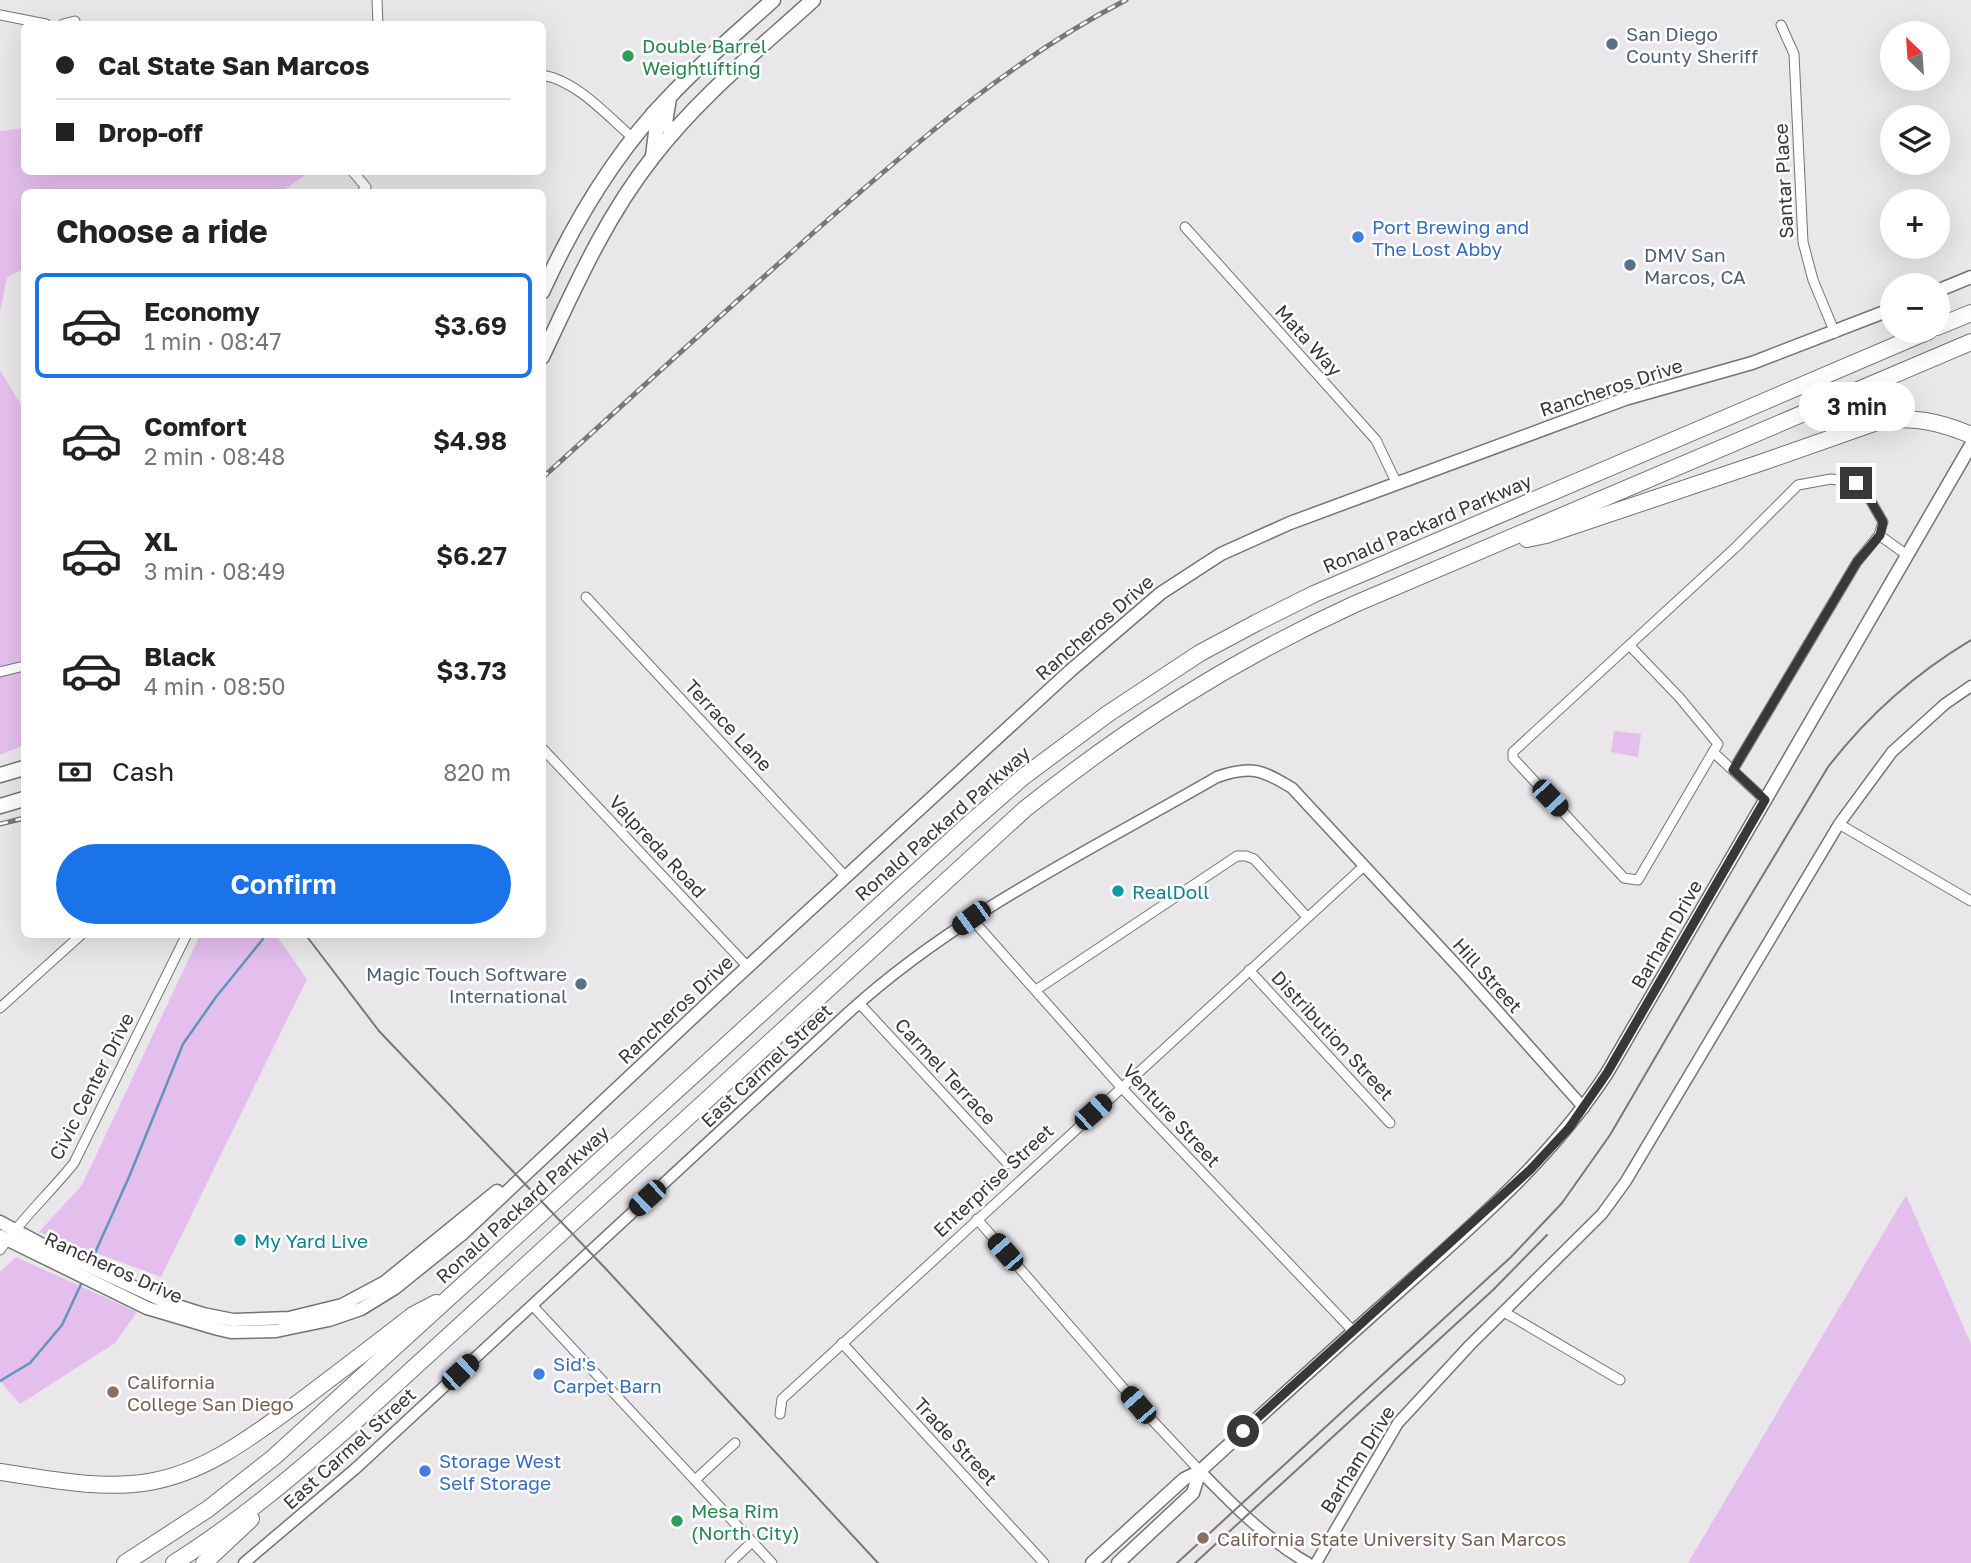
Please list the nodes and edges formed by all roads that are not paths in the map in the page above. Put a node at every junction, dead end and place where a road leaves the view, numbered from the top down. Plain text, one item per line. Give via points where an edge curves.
1 (377, 0) edge
2 (773, 0) edge
3 (813, 0) edge
4 (0, 15) edge
5 (31, 21) edge
6 (378, 21) edge
7 (1781, 25) dead end
8 (546, 76) edge
9 (669, 97) junction
10 (653, 114) junction
11 (673, 133) junction
12 (634, 138) junction
13 (653, 156) junction
14 (356, 175) edge
15 (364, 189) edge
16 (1185, 227) dead end
17 (1971, 277) edge
18 (546, 284) edge
19 (1950, 286) edge
20 (1971, 313) edge
21 (1880, 314) edge
22 (1950, 322) edge
23 (1835, 333) junction
24 (1971, 341) edge
25 (1900, 343) edge
26 (546, 349) edge
27 (1971, 435) edge
28 (1971, 445) edge
29 (1397, 484) junction
30 (1880, 535) junction
31 (1490, 547) junction
32 (1907, 555) junction
33 (586, 597) dead end
34 (1630, 646) junction
35 (21, 667) edge
36 (0, 671) edge
37 (1971, 686) edge
38 (546, 752) edge
39 (1713, 752) junction
40 (21, 769) edge
41 (1733, 770) junction
42 (0, 775) edge
43 (21, 792) edge
44 (0, 797) edge
45 (21, 800) edge
46 (1765, 800) junction
47 (0, 806) edge
48 (1839, 824) junction
49 (1364, 866) junction
50 (846, 877) junction
51 (1971, 901) edge
52 (1307, 917) junction
53 (971, 918) junction
54 (78, 938) edge
55 (185, 938) edge
56 (748, 967) junction
57 (1250, 970) junction
58 (1035, 990) junction
59 (859, 1003) junction
60 (0, 1008) edge
61 (1121, 1087) junction
62 (1584, 1108) junction
63 (1390, 1123) dead end
64 (1007, 1164) dead end
65 (977, 1219) junction
66 (0, 1222) edge
67 (5, 1239) edge
68 (456, 1293) junction
69 (532, 1305) junction
70 (1504, 1312) junction
71 (1353, 1331) junction
72 (842, 1343) junction
73 (1620, 1380) dead end
74 (780, 1414) dead end
75 (735, 1443) dead end
76 (1200, 1471) junction
77 (0, 1472) edge
78 (298, 1472) junction
79 (695, 1480) junction
80 (752, 1542) junction
81 (125, 1563) edge
82 (174, 1563) edge
83 (204, 1563) edge
84 (244, 1563) edge
85 (730, 1563) edge
86 (772, 1563) edge
87 (1044, 1563) edge
88 (1092, 1563) edge
89 (1118, 1563) edge
90 (1308, 1563) edge
91 (1316, 1563) edge

1 - 6 street
2 - 9 main road
3 - 11 main road
4 - 5 street
7 - 23 street, Santar Place via 1794,54 1803,242
8 - 12 street via 579,92
9 - 10 main road
9 - 11 main road via 665,123
10 - 12 main road
10 - 13 main road
11 - 13 main road
12 - 18 main road via 581,214
13 - 26 main road via 600,235
14 - 15 street
16 - 29 street, Mata Way via 1376,440
17 - 19 main road
20 - 22 highway
21 - 23 main road, Rancheros Drive
23 - 29 main road, Rancheros Drive via 1752,363 1625,399
24 - 31 highway
25 - 68 highway, Ronald Packard Parkway via 1314,594 1233,635 1145,688 1073,738 968,825
27 - 31 highway via 1931,421 1877,422 1546,535
28 - 32 main road, Barham Drive
29 - 50 main road, Rancheros Drive via 1221,554 1161,593
30 - 32 street
30 - 34 street via 1883,522 1856,483 1831,479 1798,485
30 - 41 street via 1857,562
31 - 78 highway via 1257,652 1166,705 1074,770 979,850
32 - 46 main road, Barham Drive
33 - 50 street, Terrace Lane
34 - 39 street via 1718,744
34 - 39 street via 1513,752 1513,758 1624,878 1638,880
35 - 36 street
37 - 48 street, Barham Drive via 1892,752
38 - 56 street, Valpreda Road
39 - 41 street
40 - 42 main road
41 - 46 street
43 - 44 main road
45 - 47 main road
46 - 62 main road, Barham Drive
48 - 51 street
48 - 70 street, Barham Drive via 1626,1181 1602,1214
49 - 52 street, Enterprise Street
49 - 53 street, East Carmel Street via 1292,788 1268,773 1235,771 1217,777
49 - 62 street, Hill Street
50 - 56 main road, Rancheros Drive
52 - 57 street, Enterprise Street
52 - 58 street via 1254,859 1237,856
53 - 58 street, Venture Street
53 - 59 street, East Carmel Street
54 - 60 street
55 - 67 street, Civic Center Drive via 74,1163
56 - 67 main road, Rancheros Drive via 462,1234 361,1309 299,1328 231,1332 177,1318 38,1248
57 - 61 street, Enterprise Street
57 - 63 street, Distribution Street
58 - 61 street, Venture Street
59 - 64 street, Carmel Terrace
59 - 69 street, East Carmel Street
61 - 65 street, Enterprise Street
61 - 71 street, Venture Street
62 - 71 main road, Barham Drive via 1530,1170
65 - 72 street, Enterprise Street
65 - 76 street
66 - 67 main road, Rancheros Drive
68 - 77 highway via 413,1315 245,1441 180,1474 116,1485
68 - 81 highway, Ronald Packard Parkway via 274,1457 208,1509
69 - 79 street
69 - 84 street, East Carmel Street via 355,1469
70 - 73 street
70 - 91 street, Barham Drive via 1398,1423
71 - 76 main road, Barham Drive
72 - 74 street, Enterprise Street via 782,1399
72 - 87 street, Trade Street
75 - 79 street
76 - 88 main road via 1184,1479
76 - 89 main road via 1193,1493
76 - 90 street via 1228,1500
78 - 82 highway
78 - 83 highway
79 - 80 street
80 - 85 street
80 - 86 street

